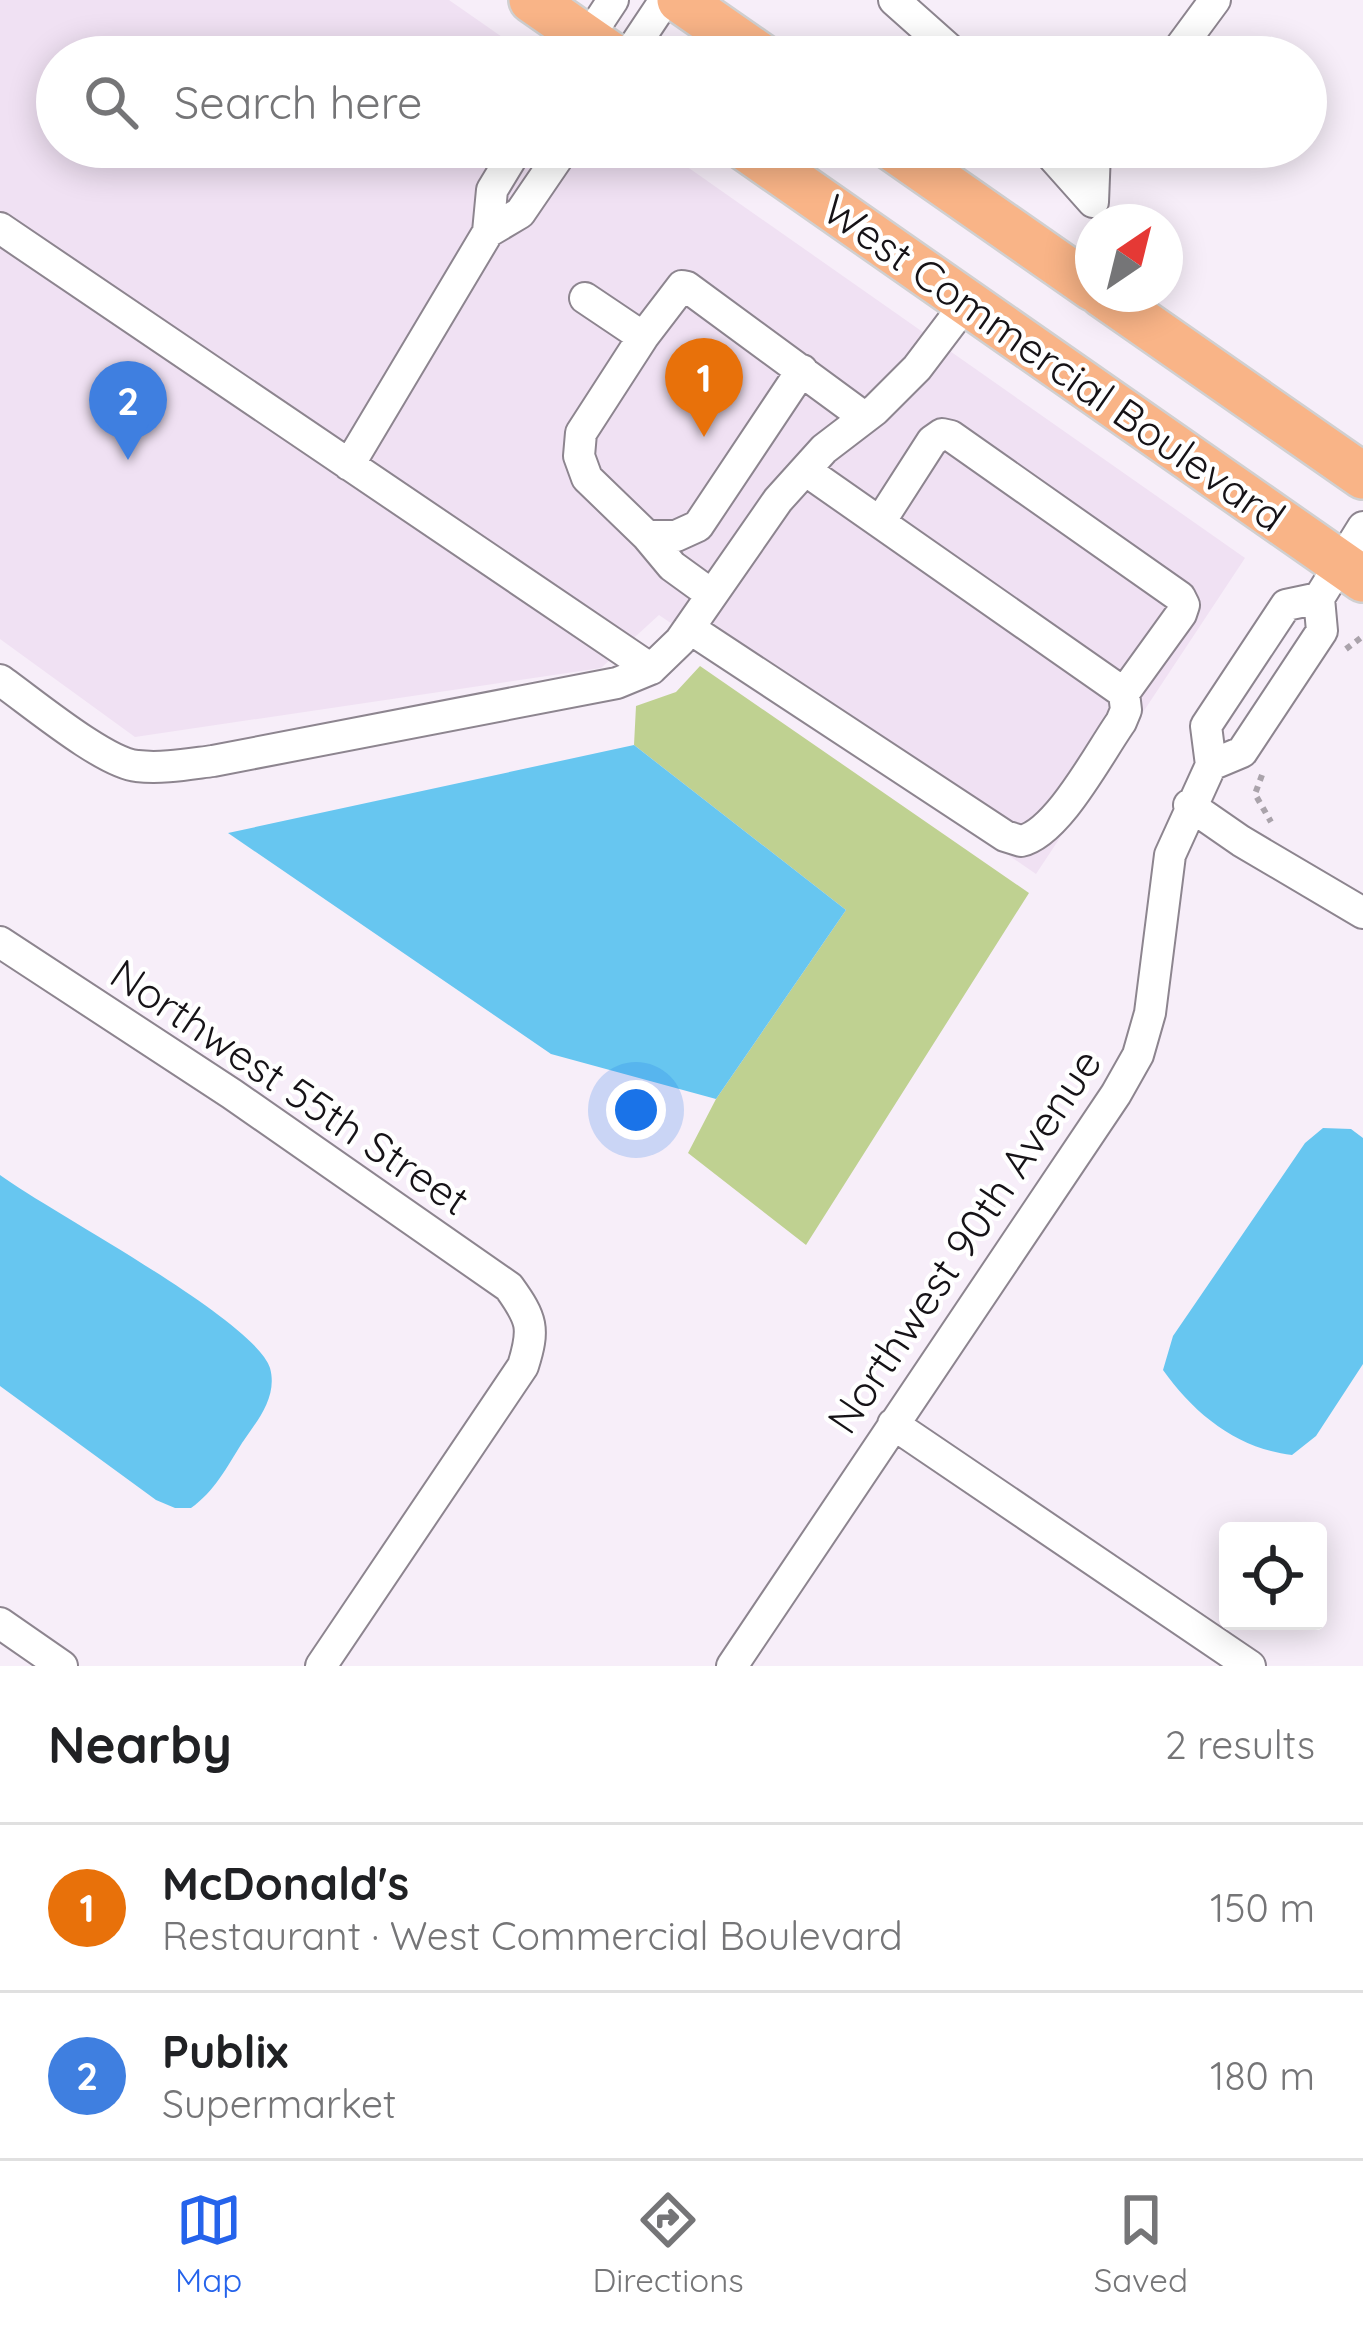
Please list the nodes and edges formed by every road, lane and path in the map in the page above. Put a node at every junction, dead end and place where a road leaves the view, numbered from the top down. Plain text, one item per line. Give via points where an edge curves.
1 (532, 0) edge
2 (614, 0) edge
3 (665, 0) edge
4 (680, 0) edge
5 (894, 0) edge
6 (1215, 0) edge
7 (580, 36) edge
8 (605, 36) edge
9 (621, 36) edge
10 (732, 36) edge
11 (934, 36) edge
12 (1188, 36) edge
13 (505, 168) edge
14 (551, 168) edge
15 (774, 168) edge
16 (921, 168) edge
17 (1063, 168) edge
18 (1094, 168) edge
19 (0, 228) edge
20 (488, 232) junction
21 (1075, 275) edge
22 (585, 298) dead end
23 (967, 302) junction
24 (1128, 312) edge
25 (643, 337) junction
26 (802, 370) junction
27 (865, 417) junction
28 (349, 464) junction
29 (806, 470) junction
30 (1363, 476) edge
31 (880, 522) junction
32 (647, 536) junction
33 (1346, 567) edge
34 (712, 595) junction
35 (689, 628) junction
36 (1363, 637) edge
37 (1335, 666) dead end
38 (651, 669) junction
39 (0, 680) edge
40 (1124, 692) junction
41 (1271, 761) dead end
42 (1211, 765) junction
43 (1190, 806) junction
44 (1282, 831) dead end
45 (1363, 913) edge
46 (0, 942) edge
47 (893, 1424) junction
48 (0, 1623) edge
49 (62, 1666) edge
50 (322, 1666) edge
51 (732, 1666) edge
52 (1250, 1666) edge

1 - 7 highway
2 - 8 street
3 - 9 street
4 - 10 highway
5 - 11 street
6 - 12 street
13 - 20 street via 492,190
14 - 20 street via 520,213
15 - 23 highway, West Commercial Boulevard
16 - 21 highway, West Commercial Boulevard
17 - 18 street via 1093,202
19 - 28 street
20 - 28 street
22 - 25 street
23 - 27 street via 917,368
23 - 33 highway, West Commercial Boulevard
24 - 30 highway, West Commercial Boulevard
25 - 26 street via 682,286
25 - 32 street via 581,433 579,456 587,478
26 - 27 street
26 - 32 street via 698,526
27 - 29 street
28 - 38 street
29 - 31 street
29 - 34 street
31 - 40 street
31 - 40 street via 932,441 942,434 970,450 1180,597 1181,614
32 - 34 street
33 - 42 street, Northwest 90th Avenue via 1322,631 1242,752
33 - 42 street, Northwest 90th Avenue via 1286,605 1206,726
34 - 35 street
35 - 38 street
35 - 40 street via 1021,841 1058,814 1121,722
36 - 37 path
38 - 39 street via 617,683 157,767 131,766 104,752
41 - 44 path via 1255,794
42 - 43 street, Northwest 90th Avenue
43 - 45 street
43 - 47 street, Northwest 90th Avenue via 1170,855 1138,1055
46 - 50 street, Northwest 55th Street via 509,1287 525,1310 532,1335 523,1366
47 - 51 street, Northwest 90th Avenue
47 - 52 street
48 - 49 street

